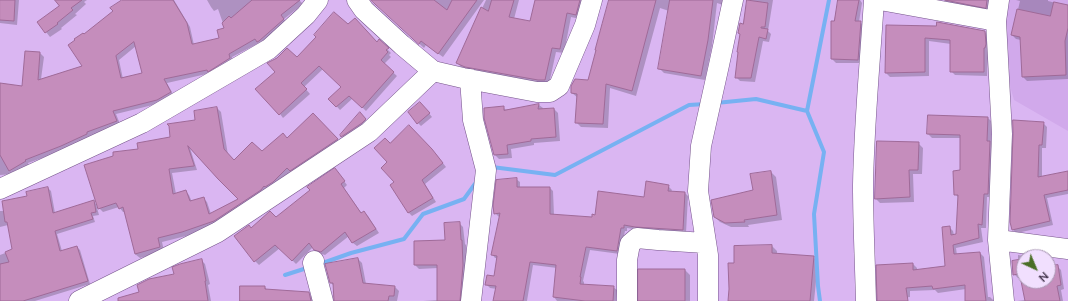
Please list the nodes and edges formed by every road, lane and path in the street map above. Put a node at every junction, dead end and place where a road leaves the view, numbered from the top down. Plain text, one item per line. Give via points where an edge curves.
1 (318, 0) edge
2 (357, 0) edge
3 (592, 0) edge
4 (733, 0) edge
5 (874, 0) edge
6 (880, 0) edge
7 (999, 0) edge
8 (996, 21) junction
9 (433, 71) junction
10 (470, 79) junction
11 (0, 189) edge
12 (998, 240) junction
13 (705, 243) junction
14 (1068, 248) edge
15 (314, 261) dead end
16 (79, 301) edge
17 (323, 301) edge
18 (471, 301) edge
19 (627, 301) edge
20 (708, 301) edge
21 (866, 301) edge
22 (1004, 301) edge

1 - 11 street via 306,15 269,49 142,123
2 - 9 street via 364,10
3 - 10 street via 585,25 559,86 550,92
4 - 13 street via 701,146 698,191
5 - 21 street via 863,184
6 - 8 street
7 - 8 street
8 - 12 street via 1002,134
9 - 10 street
9 - 16 street via 369,132 218,232
10 - 18 street via 473,120 486,170
12 - 14 street
12 - 22 street
13 - 19 street via 637,238 630,244 627,260
13 - 20 street via 708,255
15 - 17 street

